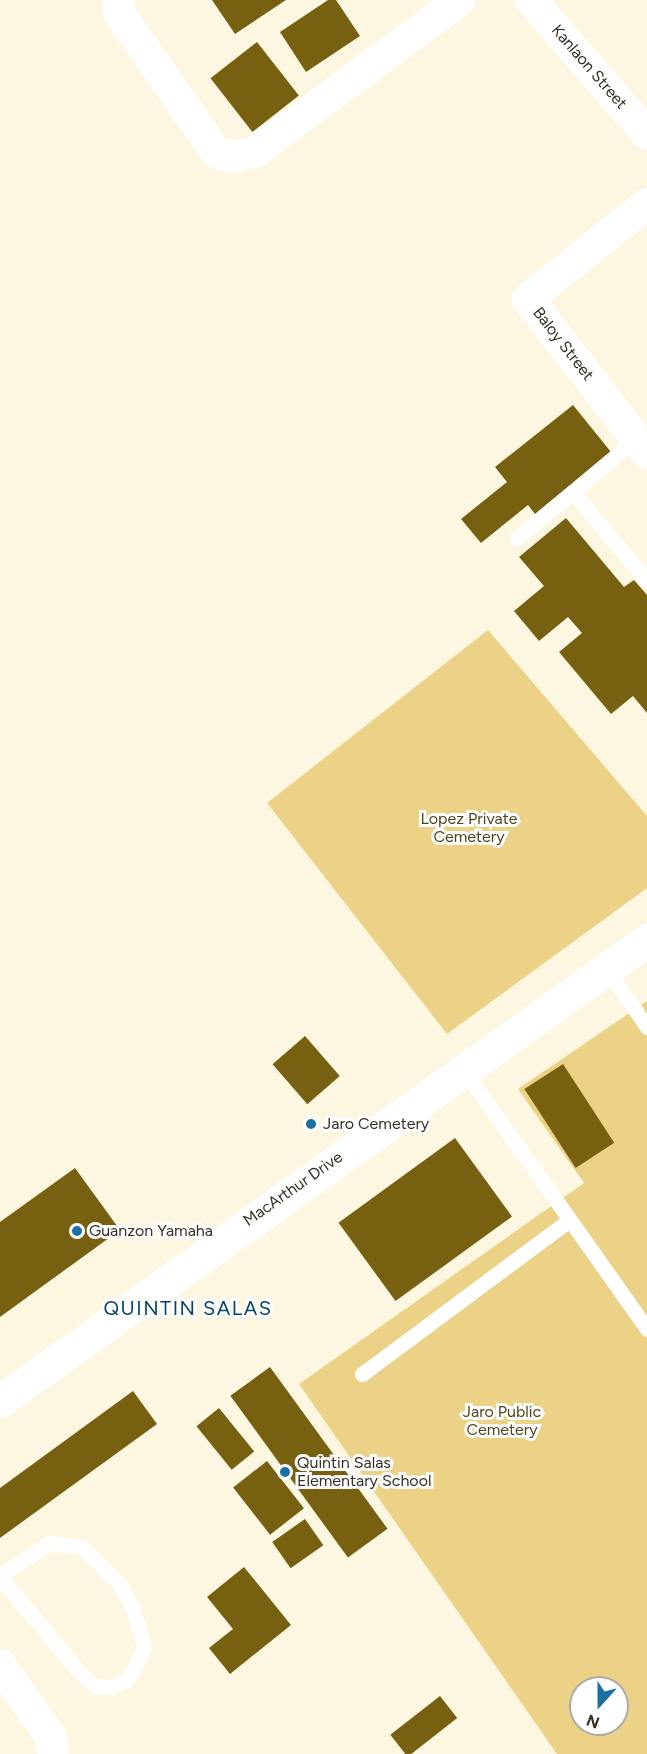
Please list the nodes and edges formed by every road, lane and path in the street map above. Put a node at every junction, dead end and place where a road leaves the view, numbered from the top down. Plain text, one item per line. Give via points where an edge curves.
1 (119, 0) edge
2 (460, 0) edge
3 (531, 0) edge
4 (647, 134) edge
5 (647, 204) edge
6 (642, 446) edge
7 (573, 492) junction
8 (517, 538) dead end
9 (647, 581) edge
10 (647, 940) edge
11 (606, 968) junction
12 (647, 1027) edge
13 (463, 1069) junction
14 (569, 1220) junction
15 (647, 1329) edge
16 (362, 1374) dead end
17 (0, 1401) edge
18 (0, 1576) edge
19 (0, 1665) edge
20 (53, 1754) edge

1 - 2 street via 119,13 216,152 234,156 255,152
3 - 4 street, Kanlaon Street
5 - 6 street, Baloy Street via 528,299
6 - 7 lane
7 - 8 lane
7 - 9 lane
10 - 11 main road, MacArthur Drive
11 - 12 lane
11 - 13 main road, MacArthur Drive
13 - 14 lane
13 - 17 main road, MacArthur Drive
14 - 15 lane
14 - 16 lane
18 - 18 lane via 51,1543 82,1547 120,1585 141,1629 144,1647 126,1680 111,1687 96,1686 83,1676
19 - 20 street via 51,1737

